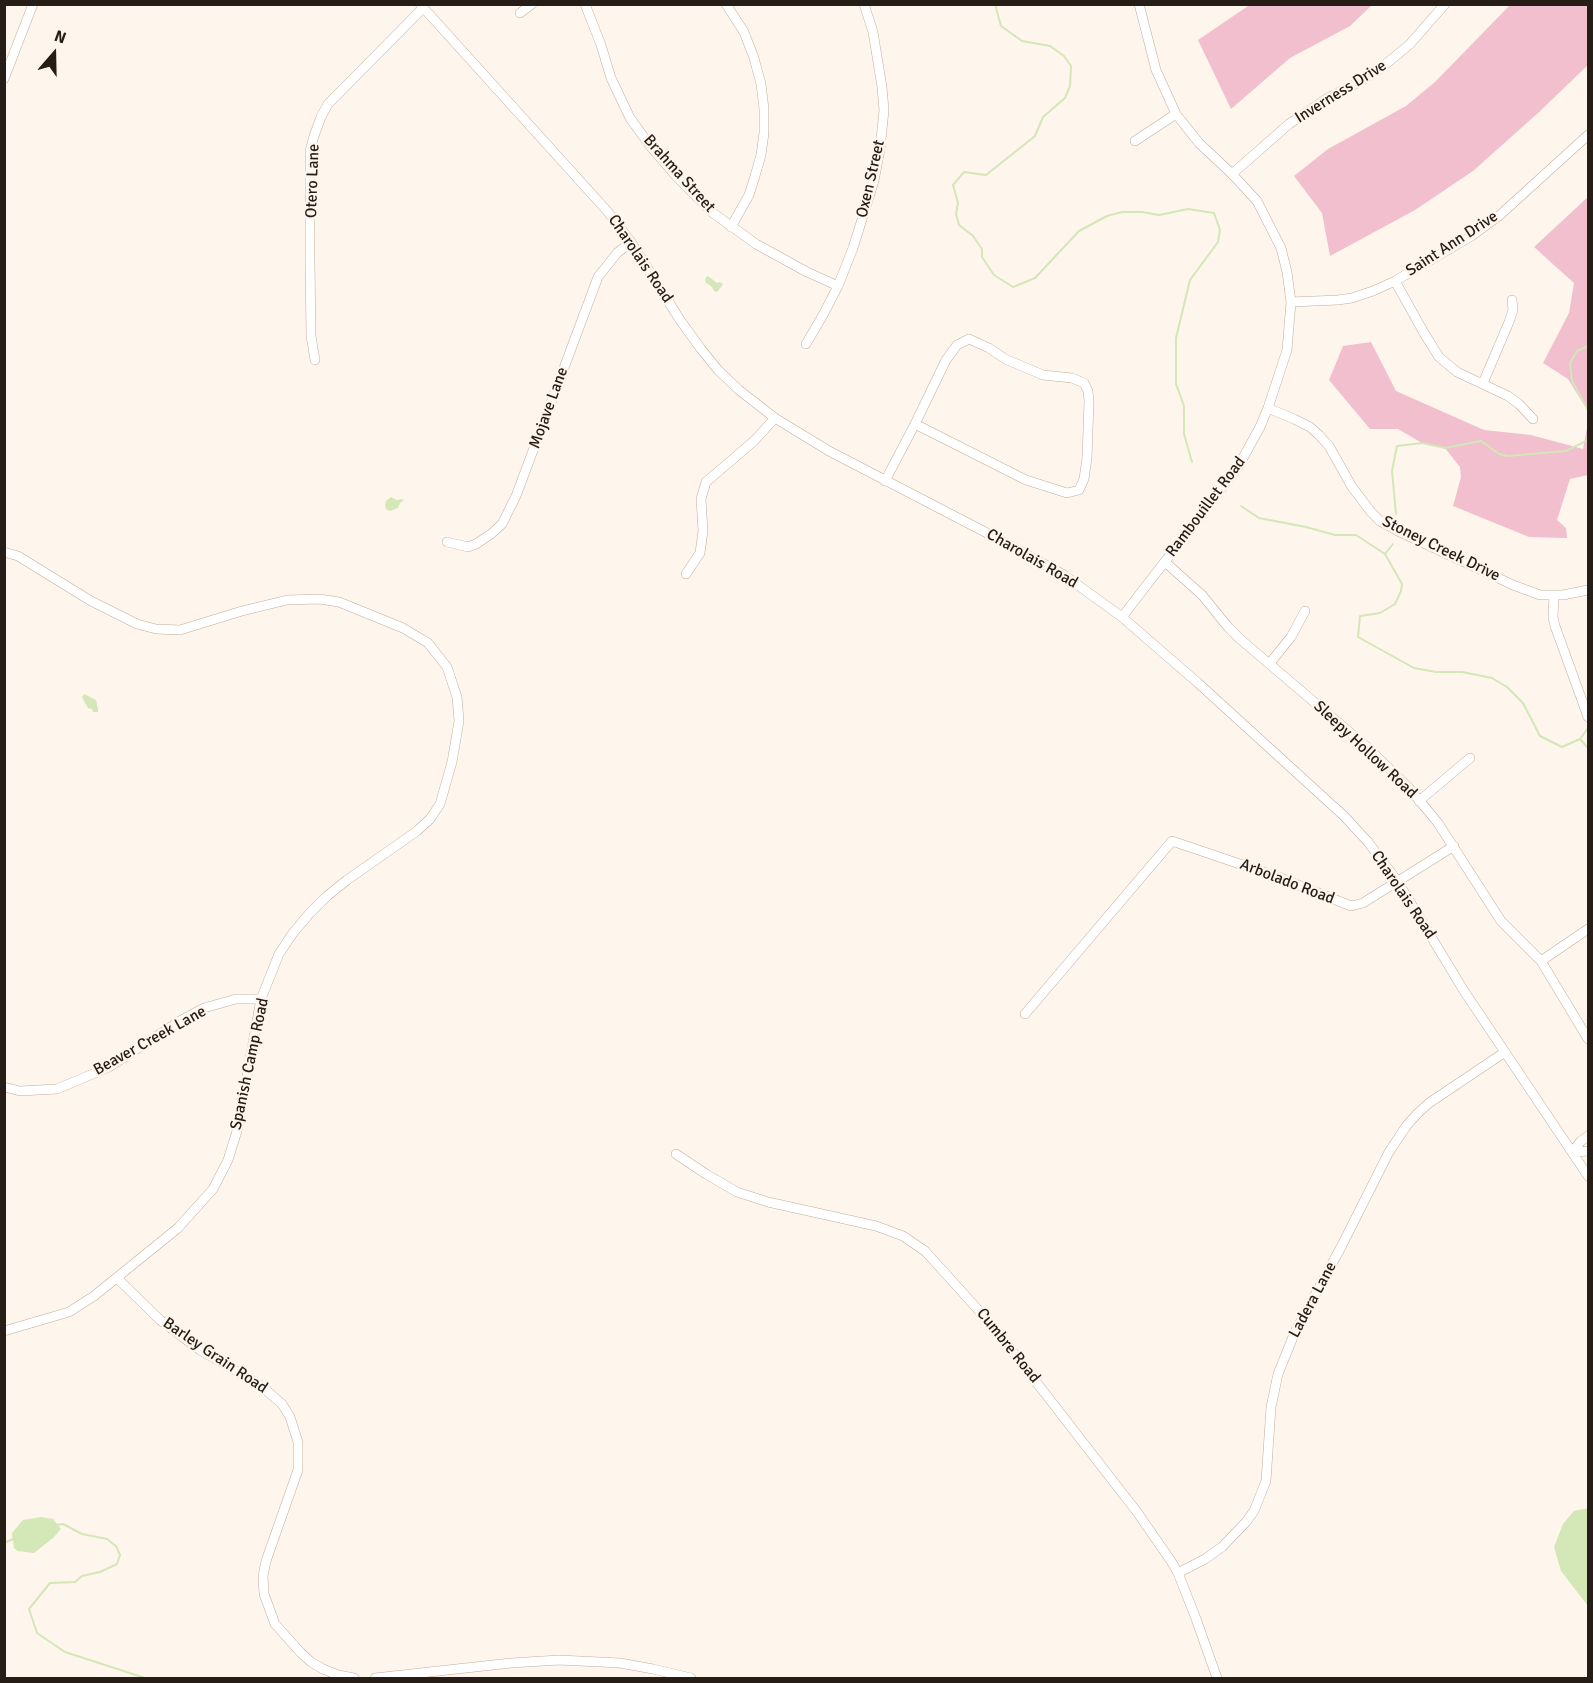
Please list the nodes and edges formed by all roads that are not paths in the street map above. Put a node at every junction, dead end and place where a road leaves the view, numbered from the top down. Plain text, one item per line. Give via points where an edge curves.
1 (33, 4) edge
2 (532, 4) edge
3 (585, 4) edge
4 (726, 4) edge
5 (864, 4) edge
6 (1445, 4) edge
7 (425, 5) edge
8 (1142, 5) edge
9 (520, 13) dead end
10 (4, 79) edge
11 (1176, 114) junction
12 (1588, 135) edge
13 (1135, 141) dead end
14 (1232, 174) junction
15 (732, 227) junction
16 (631, 242) junction
17 (1395, 281) junction
18 (838, 286) junction
19 (1512, 300) dead end
20 (1291, 302) junction
21 (806, 344) dead end
22 (315, 360) dead end
23 (1484, 383) junction
24 (1268, 408) junction
25 (775, 418) junction
26 (1533, 419) dead end
27 (915, 424) junction
28 (885, 481) junction
29 (447, 542) dead end
30 (4, 552) edge
31 (1165, 562) junction
32 (686, 574) dead end
33 (1588, 590) edge
34 (1554, 596) junction
35 (1305, 611) dead end
36 (1122, 617) junction
37 (1270, 663) junction
38 (1588, 717) edge
39 (1470, 758) dead end
40 (1419, 801) junction
41 (1454, 846) junction
42 (1398, 882) junction
43 (1588, 929) edge
44 (1541, 961) junction
45 (261, 999) junction
46 (1025, 1014) dead end
47 (1588, 1039) edge
48 (1505, 1052) junction
49 (4, 1087) edge
50 (1588, 1136) edge
51 (1588, 1151) edge
52 (1572, 1152) junction
53 (676, 1154) dead end
54 (1588, 1176) edge
55 (117, 1278) junction
56 (4, 1331) edge
57 (1178, 1573) junction
58 (354, 1678) edge
59 (375, 1678) edge
60 (691, 1678) edge
61 (1217, 1678) edge

1 - 10 street
2 - 9 street
3 - 15 street, Brahma Street via 630,118 695,196
4 - 15 street via 744,32 754,58 764,109 761,155 749,195
5 - 18 street, Oxen Street via 879,62 884,111 874,181
6 - 14 street, Inverness Drive via 1410,44 1381,68 1289,124
7 - 16 street, Charolais Road
7 - 22 street, Otero Lane via 328,104 314,136 310,152 310,262
8 - 11 street, Rambouillet Road via 1156,70
11 - 13 street
11 - 14 street, Rambouillet Road
12 - 17 street, Saint Ann Drive via 1491,222
14 - 20 street, Rambouillet Road via 1257,201 1281,248
15 - 18 street, Brahma Street via 780,258
16 - 25 street, Charolais Road via 680,320 718,370
16 - 29 street, Mojave Lane via 597,277 516,496 502,524 468,547
17 - 20 street, Saint Ann Drive via 1352,298
17 - 23 street via 1439,357 1457,372
18 - 21 street, Oxen Street
19 - 23 street via 1509,322
20 - 24 street, Rambouillet Road via 1287,350
23 - 26 street via 1520,404
24 - 31 street, Rambouillet Road via 1238,467
24 - 34 street, Stoney Creek Drive via 1294,418 1319,435 1380,521 1513,585
25 - 28 street, Charolais Road
25 - 32 street via 706,482 700,499 700,553
27 - 27 street via 957,345 969,339 976,341 1005,359 1044,375 1084,383 1089,401 1084,479 1078,490 1067,493 1043,486
27 - 28 street
28 - 36 street, Charolais Road via 1064,575
30 - 45 street, Spanish Camp Road via 18,556 91,601 156,630 180,630 287,600 319,599 339,602 403,628 428,643 447,667 457,697 459,721 440,804 417,831 347,880 309,914 279,954
31 - 36 street, Rambouillet Road
31 - 37 street, Sleepy Hollow Road via 1202,595 1240,639
33 - 34 street, Stoney Creek Drive
34 - 38 street via 1555,626
35 - 37 street
36 - 42 street, Charolais Road via 1344,816
37 - 40 street, Sleepy Hollow Road via 1367,747
39 - 40 street
40 - 41 street, Sleepy Hollow Road
41 - 42 street, Arbolado Road
41 - 44 street, Sleepy Hollow Road via 1501,921
42 - 46 street, Arbolado Road via 1351,906 1172,841
42 - 48 street, Charolais Road
43 - 44 street
44 - 47 street, Sleepy Hollow Road
45 - 49 street, Beaver Creek Lane via 236,999 204,1008 109,1067 57,1089 20,1091
45 - 55 street, Spanish Camp Road via 228,1160 213,1189 178,1228
48 - 52 street, Charolais Road
48 - 57 street, Ladera Lane via 1429,1103 1407,1125 1389,1152 1295,1332 1278,1374 1271,1407 1266,1481 1254,1511 1222,1547
50 - 52 street
51 - 52 street
52 - 54 street, Charolais Road
53 - 57 street, Cumbre Road via 737,1192 876,1226 903,1236 925,1251 989,1321 1137,1512
55 - 56 street, Spanish Camp Road via 69,1312
55 - 58 street, Barley Grain Road via 160,1320 200,1350 260,1385 282,1404 298,1442 298,1470 266,1561 264,1594 275,1624 301,1653 323,1669
57 - 61 street, Cumbre Road
59 - 60 street via 563,1660 620,1663

